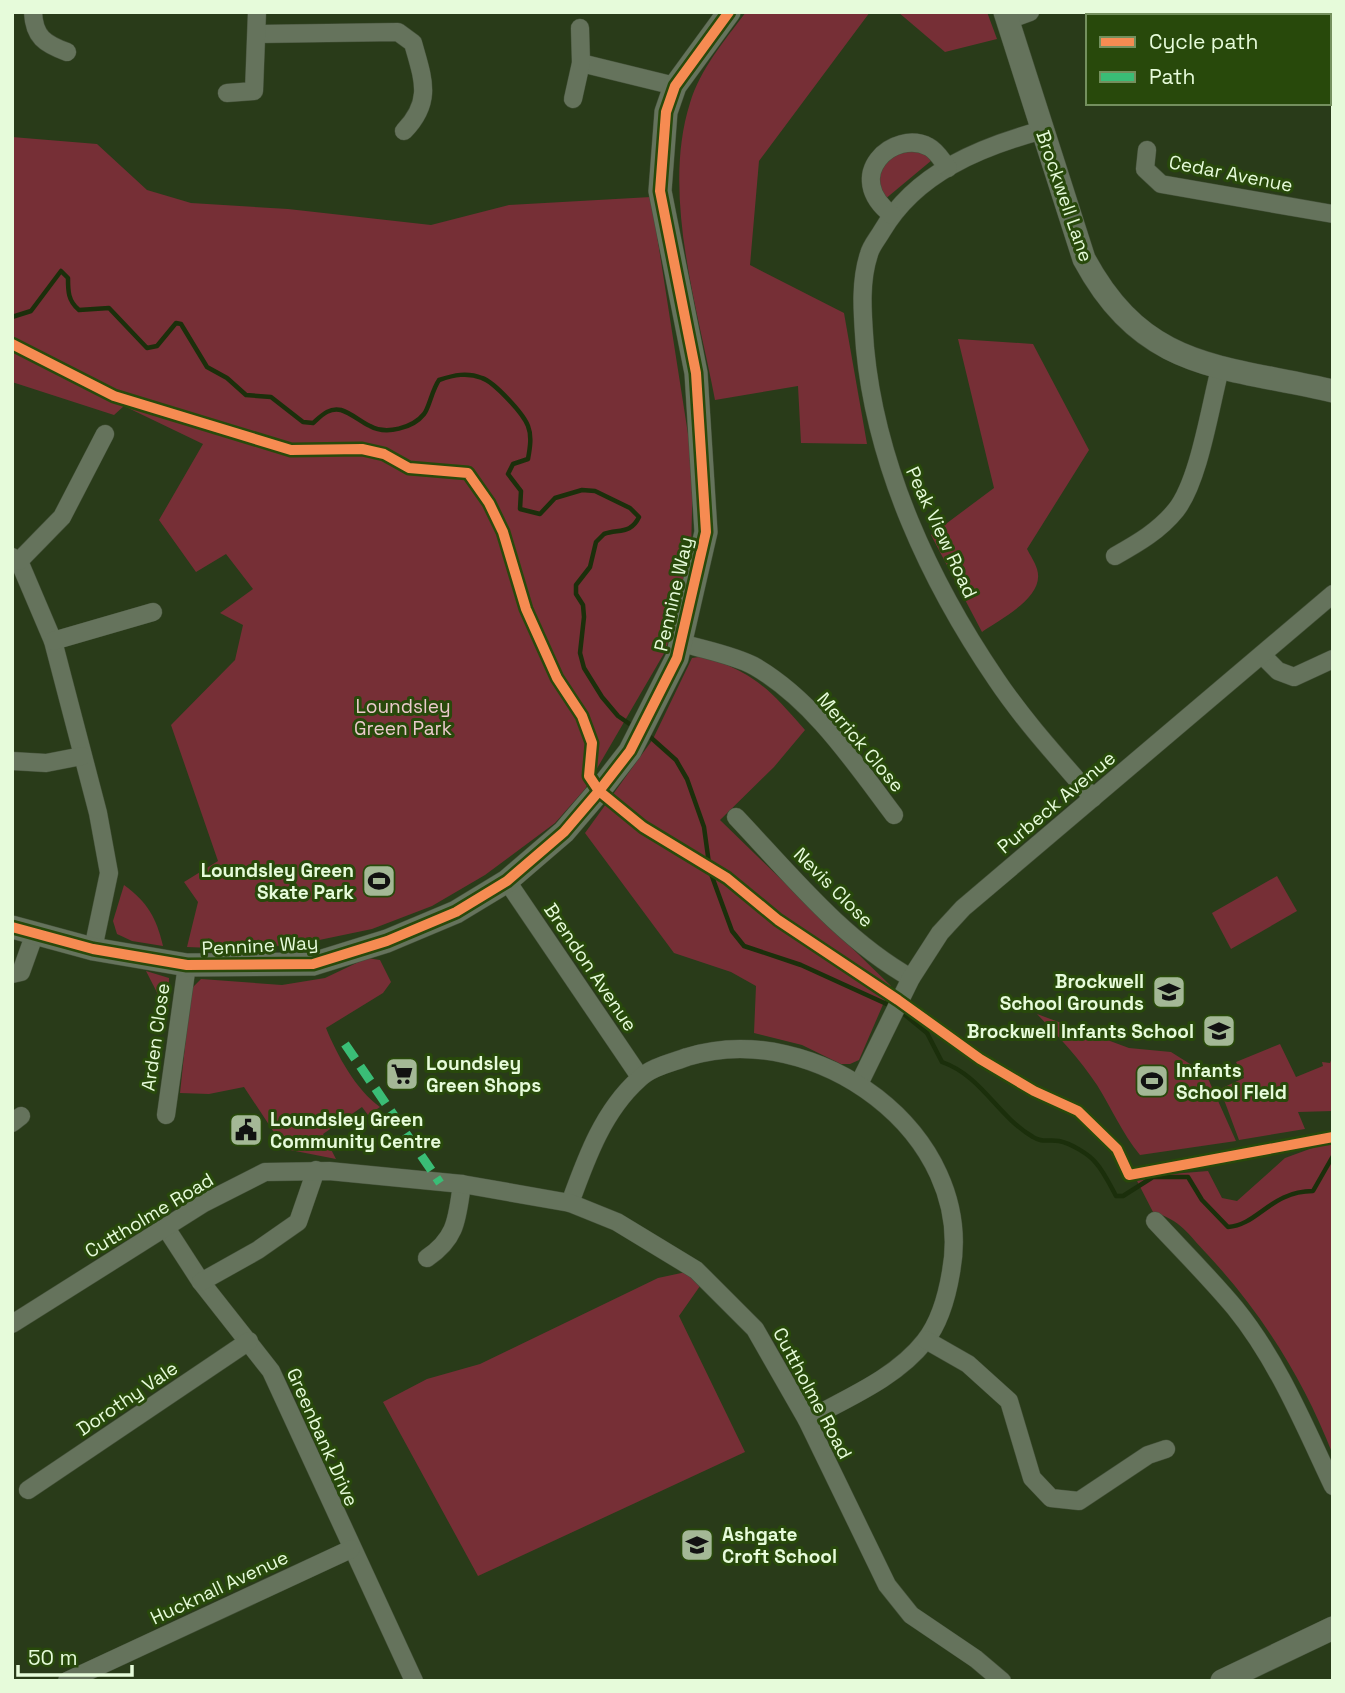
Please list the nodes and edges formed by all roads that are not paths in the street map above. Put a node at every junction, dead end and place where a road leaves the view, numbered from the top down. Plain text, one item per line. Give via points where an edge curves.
1 (33, 12) edge
2 (257, 12) edge
3 (729, 12) edge
4 (1030, 12) edge
5 (1006, 16) edge
6 (580, 28) dead end
7 (257, 34) junction
8 (67, 52) dead end
9 (581, 63) junction
10 (675, 86) junction
11 (227, 93) dead end
12 (573, 99) dead end
13 (1043, 130) junction
14 (404, 131) dead end
15 (1147, 150) dead end
16 (948, 168) junction
17 (1333, 214) edge
18 (891, 215) junction
19 (1220, 369) junction
20 (1333, 391) edge
21 (105, 434) dead end
22 (1121, 546) dead end
23 (15, 559) edge
24 (1330, 601) edge
25 (153, 612) dead end
26 (53, 641) junction
27 (682, 642) junction
28 (1262, 655) junction
29 (1333, 659) edge
30 (82, 756) junction
31 (12, 761) edge
32 (1093, 798) junction
33 (894, 815) dead end
34 (736, 817) dead end
35 (507, 881) junction
36 (12, 927) edge
37 (35, 933) junction
38 (93, 949) junction
39 (187, 965) junction
40 (12, 974) edge
41 (911, 978) junction
42 (640, 1077) junction
43 (859, 1084) junction
44 (166, 1115) dead end
45 (316, 1170) junction
46 (462, 1184) junction
47 (570, 1203) junction
48 (1156, 1221) dead end
49 (166, 1228) junction
50 (427, 1258) dead end
51 (201, 1282) junction
52 (12, 1324) edge
53 (926, 1340) junction
54 (249, 1341) junction
55 (807, 1420) junction
56 (1166, 1449) dead end
57 (1333, 1486) edge
58 (27, 1490) dead end
59 (351, 1549) junction
60 (1333, 1628) edge
61 (67, 1681) edge
62 (414, 1681) edge
63 (1002, 1681) edge
64 (1222, 1681) edge

1 - 8 street via 33,27 44,43
2 - 7 street
3 - 10 street, Pennine Way
4 - 5 street
5 - 13 street, Brockwell Lane
6 - 9 street
7 - 11 street via 254,91
7 - 14 street via 398,32 413,43 424,84 422,108
9 - 10 street
9 - 12 street
10 - 27 street, Pennine Way via 666,111 660,191 696,373 706,532
13 - 16 street, Peak View Road via 978,152
13 - 19 street, Brockwell Lane via 1084,259 1103,294 1139,330 1178,354
15 - 17 street, Cedar Avenue via 1144,169 1161,184
16 - 18 street, Peak View Road via 923,181
16 - 18 street via 935,151 917,144 893,148 877,161 870,187 878,204
18 - 32 street, Peak View Road via 869,253 861,304 868,379 887,461 916,533 966,631 997,681
19 - 20 street, Brockwell Lane
19 - 22 street via 1189,485 1178,508 1159,529
21 - 23 street via 62,517
23 - 26 street
24 - 28 street, Purbeck Avenue
25 - 26 street
26 - 30 street
27 - 33 street, Merrick Close via 753,666 800,701
27 - 35 street, Pennine Way via 622,761 564,832
28 - 29 street via 1278,671 1293,677
28 - 32 street, Purbeck Avenue
30 - 31 street via 46,763
30 - 38 street via 109,873
32 - 41 street, Purbeck Avenue via 963,908 940,933
34 - 41 street, Nevis Close via 849,935
35 - 39 street, Pennine Way via 456,912 387,941 313,964
35 - 42 street, Brendon Avenue
36 - 37 street, Pennine Way
37 - 38 street, Pennine Way
37 - 40 street via 21,972
38 - 39 street, Pennine Way
39 - 44 street, Arden Close
41 - 43 street, Purbeck Avenue
42 - 43 street via 710,1050 762,1048
42 - 47 street via 617,1103 588,1154
43 - 53 street via 905,1121 944,1181 954,1223 954,1259 947,1298
45 - 46 street, Cuttholme Road
45 - 49 street, Cuttholme Road via 265,1172
45 - 51 street via 298,1222
46 - 47 street, Cuttholme Road
46 - 50 street via 457,1221 444,1246
47 - 55 street, Cuttholme Road via 617,1222 696,1270 755,1329
48 - 57 street via 1234,1307 1268,1355
49 - 51 street, Greenbank Drive
49 - 52 street, Cuttholme Road
51 - 54 street, Greenbank Drive
53 - 55 street via 896,1370
53 - 56 street via 968,1364 1009,1401 1032,1478 1051,1498 1079,1501 1148,1455
54 - 58 street, Dorothy Vale
54 - 59 street, Greenbank Drive via 271,1371
55 - 63 street, Cuttholme Road via 887,1585 911,1615
59 - 61 street, Hucknall Avenue
59 - 62 street, Greenbank Drive
60 - 64 street

